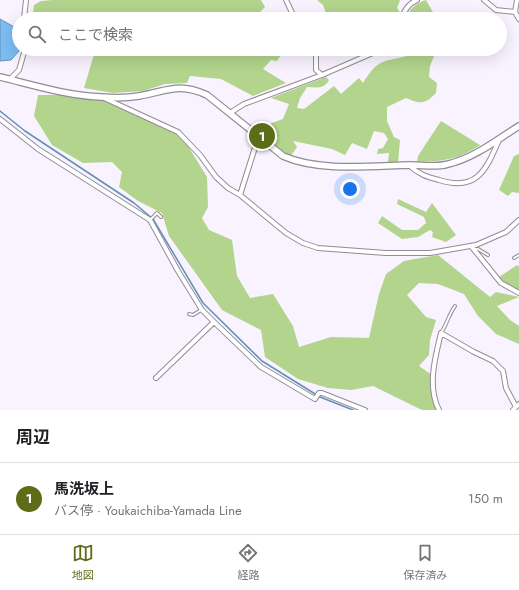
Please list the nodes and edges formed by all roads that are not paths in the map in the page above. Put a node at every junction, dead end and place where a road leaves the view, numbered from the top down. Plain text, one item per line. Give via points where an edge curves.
1 (26, 0) edge
2 (286, 0) edge
3 (417, 0) edge
4 (484, 0) edge
5 (518, 0) edge
6 (25, 12) edge
7 (292, 12) edge
8 (405, 12) edge
9 (515, 12) junction
10 (519, 19) edge
11 (23, 56) edge
12 (316, 56) edge
13 (366, 56) edge
14 (322, 75) junction
15 (0, 77) edge
16 (10, 79) junction
17 (102, 97) junction
18 (230, 113) junction
19 (0, 119) edge
20 (519, 126) edge
21 (258, 138) junction
22 (500, 138) junction
23 (409, 165) junction
24 (240, 195) junction
25 (161, 217) dead end
26 (150, 220) junction
27 (519, 220) edge
28 (472, 248) junction
29 (488, 255) dead end
30 (519, 255) edge
31 (514, 258) dead end
32 (519, 293) edge
33 (455, 306) dead end
34 (202, 310) junction
35 (189, 314) dead end
36 (214, 322) junction
37 (441, 333) junction
38 (156, 378) dead end
39 (516, 407) edge
40 (365, 410) edge
41 (439, 410) edge

1 - 6 street
2 - 7 street
3 - 8 street via 411,3
4 - 9 street via 496,10
5 - 9 street
9 - 10 street
11 - 16 street via 19,70
12 - 14 street via 316,70
13 - 14 street
14 - 18 street via 244,104
15 - 16 main road
16 - 17 main road
17 - 18 main road via 138,96 175,88 189,88 207,95
17 - 24 street via 178,132 216,177
18 - 21 main road
19 - 26 street via 38,149
20 - 22 main road
21 - 23 main road via 283,156 297,162 349,166
21 - 24 street
22 - 23 main road via 468,157 450,164
22 - 23 street via 487,166 472,181 442,181 421,175
24 - 28 street via 286,233 318,248 410,254
25 - 26 lane via 157,213
26 - 34 street
27 - 28 street via 516,226 506,232
28 - 29 lane
28 - 32 street via 502,283
30 - 31 lane
33 - 37 lane
34 - 35 lane via 193,315
34 - 36 street
36 - 38 street
36 - 40 street via 261,367 303,393 315,399 322,393
37 - 39 street via 493,361 503,371 506,388
37 - 41 street via 432,390

